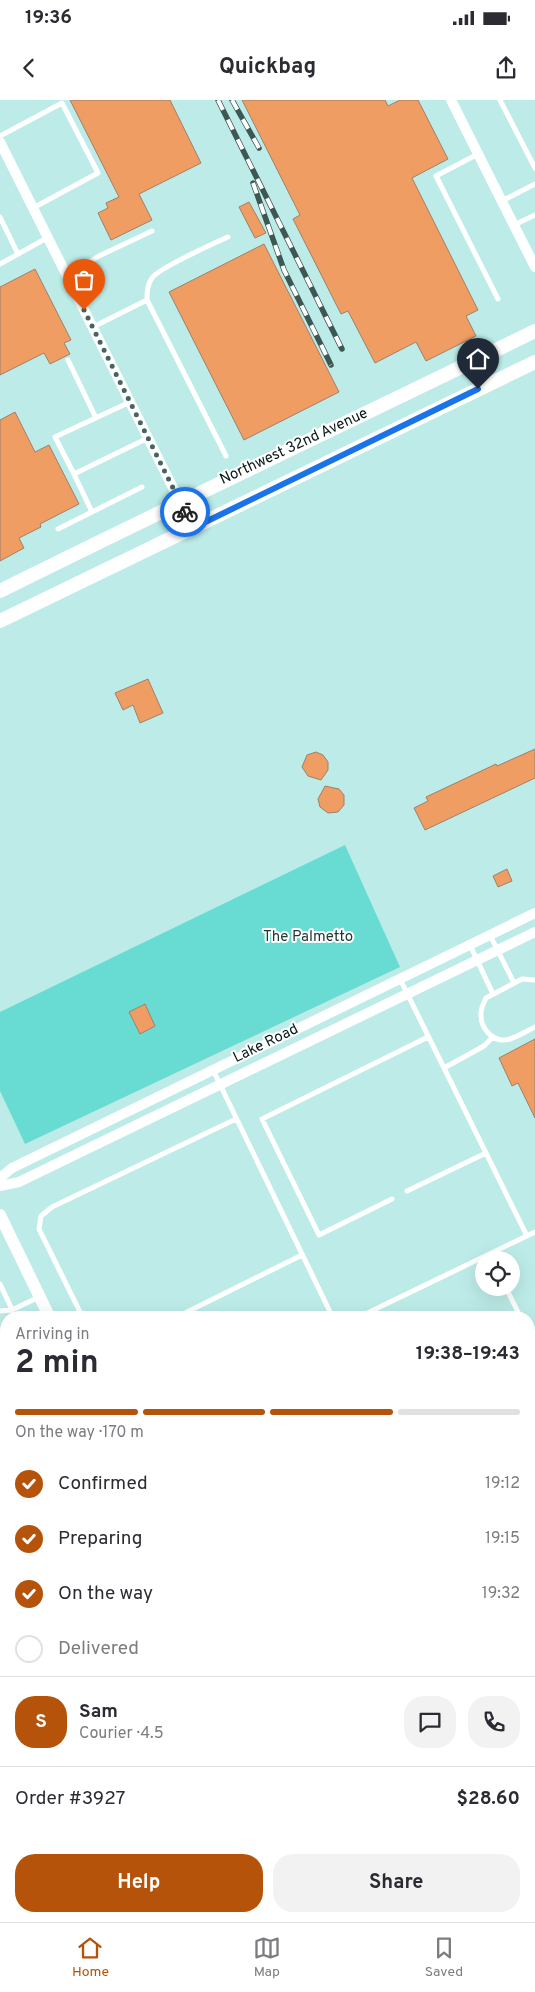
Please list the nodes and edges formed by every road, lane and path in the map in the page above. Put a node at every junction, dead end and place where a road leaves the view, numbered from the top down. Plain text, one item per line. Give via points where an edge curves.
1 (451, 100) edge
2 (500, 100) edge
3 (0, 136) edge
4 (0, 142) edge
5 (478, 154) junction
6 (3, 157) edge
7 (535, 168) edge
8 (535, 184) edge
9 (501, 201) junction
10 (33, 208) junction
11 (535, 215) edge
12 (0, 217) edge
13 (514, 226) junction
14 (152, 231) dead end
15 (228, 237) dead end
16 (48, 238) junction
17 (18, 254) junction
18 (0, 264) edge
19 (535, 267) edge
20 (67, 276) junction
21 (498, 299) dead end
22 (147, 300) junction
23 (93, 328) junction
24 (535, 331) edge
25 (68, 360) dead end
26 (535, 362) edge
27 (130, 402) junction
28 (96, 418) junction
29 (148, 438) junction
30 (226, 456) dead end
31 (74, 474) junction
32 (142, 487) dead end
33 (180, 502) junction
34 (92, 512) junction
35 (193, 528) junction
36 (58, 529) dead end
37 (0, 591) edge
38 (0, 621) edge
39 (535, 913) edge
40 (535, 932) edge
41 (490, 935) junction
42 (470, 945) junction
43 (497, 950) junction
44 (477, 960) junction
45 (400, 979) junction
46 (535, 980) edge
47 (514, 983) junction
48 (407, 994) junction
49 (493, 994) junction
50 (535, 1027) edge
51 (428, 1037) junction
52 (493, 1037) junction
53 (444, 1068) junction
54 (213, 1070) junction
55 (220, 1085) junction
56 (236, 1119) junction
57 (486, 1153) junction
58 (0, 1178) edge
59 (0, 1186) edge
60 (408, 1191) dead end
61 (392, 1199) dead end
62 (0, 1215) edge
63 (535, 1232) edge
64 (527, 1236) junction
65 (496, 1251) edge
66 (302, 1255) junction
67 (475, 1261) edge
68 (0, 1284) edge
69 (40, 1296) junction
70 (510, 1296) edge
71 (12, 1310) junction
72 (0, 1311) edge
73 (47, 1311) edge
74 (80, 1311) edge
75 (189, 1311) edge
76 (330, 1311) edge
77 (372, 1311) edge
78 (518, 1311) edge

1 - 5 street
2 - 7 lane
3 - 10 lane via 62,103 98,173
4 - 6 street
5 - 9 street
5 - 21 lane via 436,176
6 - 10 street
8 - 9 lane
9 - 13 street
10 - 16 street
11 - 13 lane
12 - 17 lane
13 - 19 street
14 - 20 lane
15 - 22 lane via 152,277
16 - 17 lane
16 - 20 street
17 - 18 lane
20 - 23 street
22 - 23 lane
22 - 30 lane
23 - 27 street
24 - 33 main road, Northwest 32nd Avenue
25 - 28 lane
26 - 35 main road, Northwest 32nd Avenue
27 - 28 lane
27 - 29 street
28 - 31 lane via 56,437
29 - 31 lane
29 - 33 street
31 - 34 lane
32 - 34 lane
33 - 35 street
33 - 37 main road, Northwest 32nd Avenue
34 - 36 lane
35 - 38 main road, Northwest 32nd Avenue
39 - 41 street, Lake Road
40 - 43 street, Lake Road
41 - 42 street, Lake Road
41 - 43 lane
42 - 44 lane
42 - 45 street, Lake Road
43 - 44 street, Lake Road
43 - 47 lane
44 - 48 street, Lake Road
44 - 49 lane
45 - 48 lane
45 - 54 street, Lake Road
46 - 47 lane via 522,979
47 - 49 lane
48 - 51 lane
48 - 55 street, Lake Road
49 - 52 lane via 486,998 480,1012 482,1026
50 - 52 lane via 509,1040
51 - 53 lane
51 - 61 lane via 262,1119 319,1235
52 - 53 lane via 484,1046
53 - 57 lane
54 - 55 lane
54 - 58 street, Lake Road via 12,1168
55 - 56 lane
55 - 59 street, Lake Road via 19,1182
56 - 66 lane
56 - 74 lane via 52,1207 41,1216 39,1229
57 - 60 lane
57 - 64 lane
62 - 69 street
63 - 64 lane
64 - 65 lane
66 - 75 lane
66 - 76 lane
67 - 77 lane
68 - 71 lane
69 - 71 lane
69 - 73 street
70 - 78 lane
71 - 72 lane

